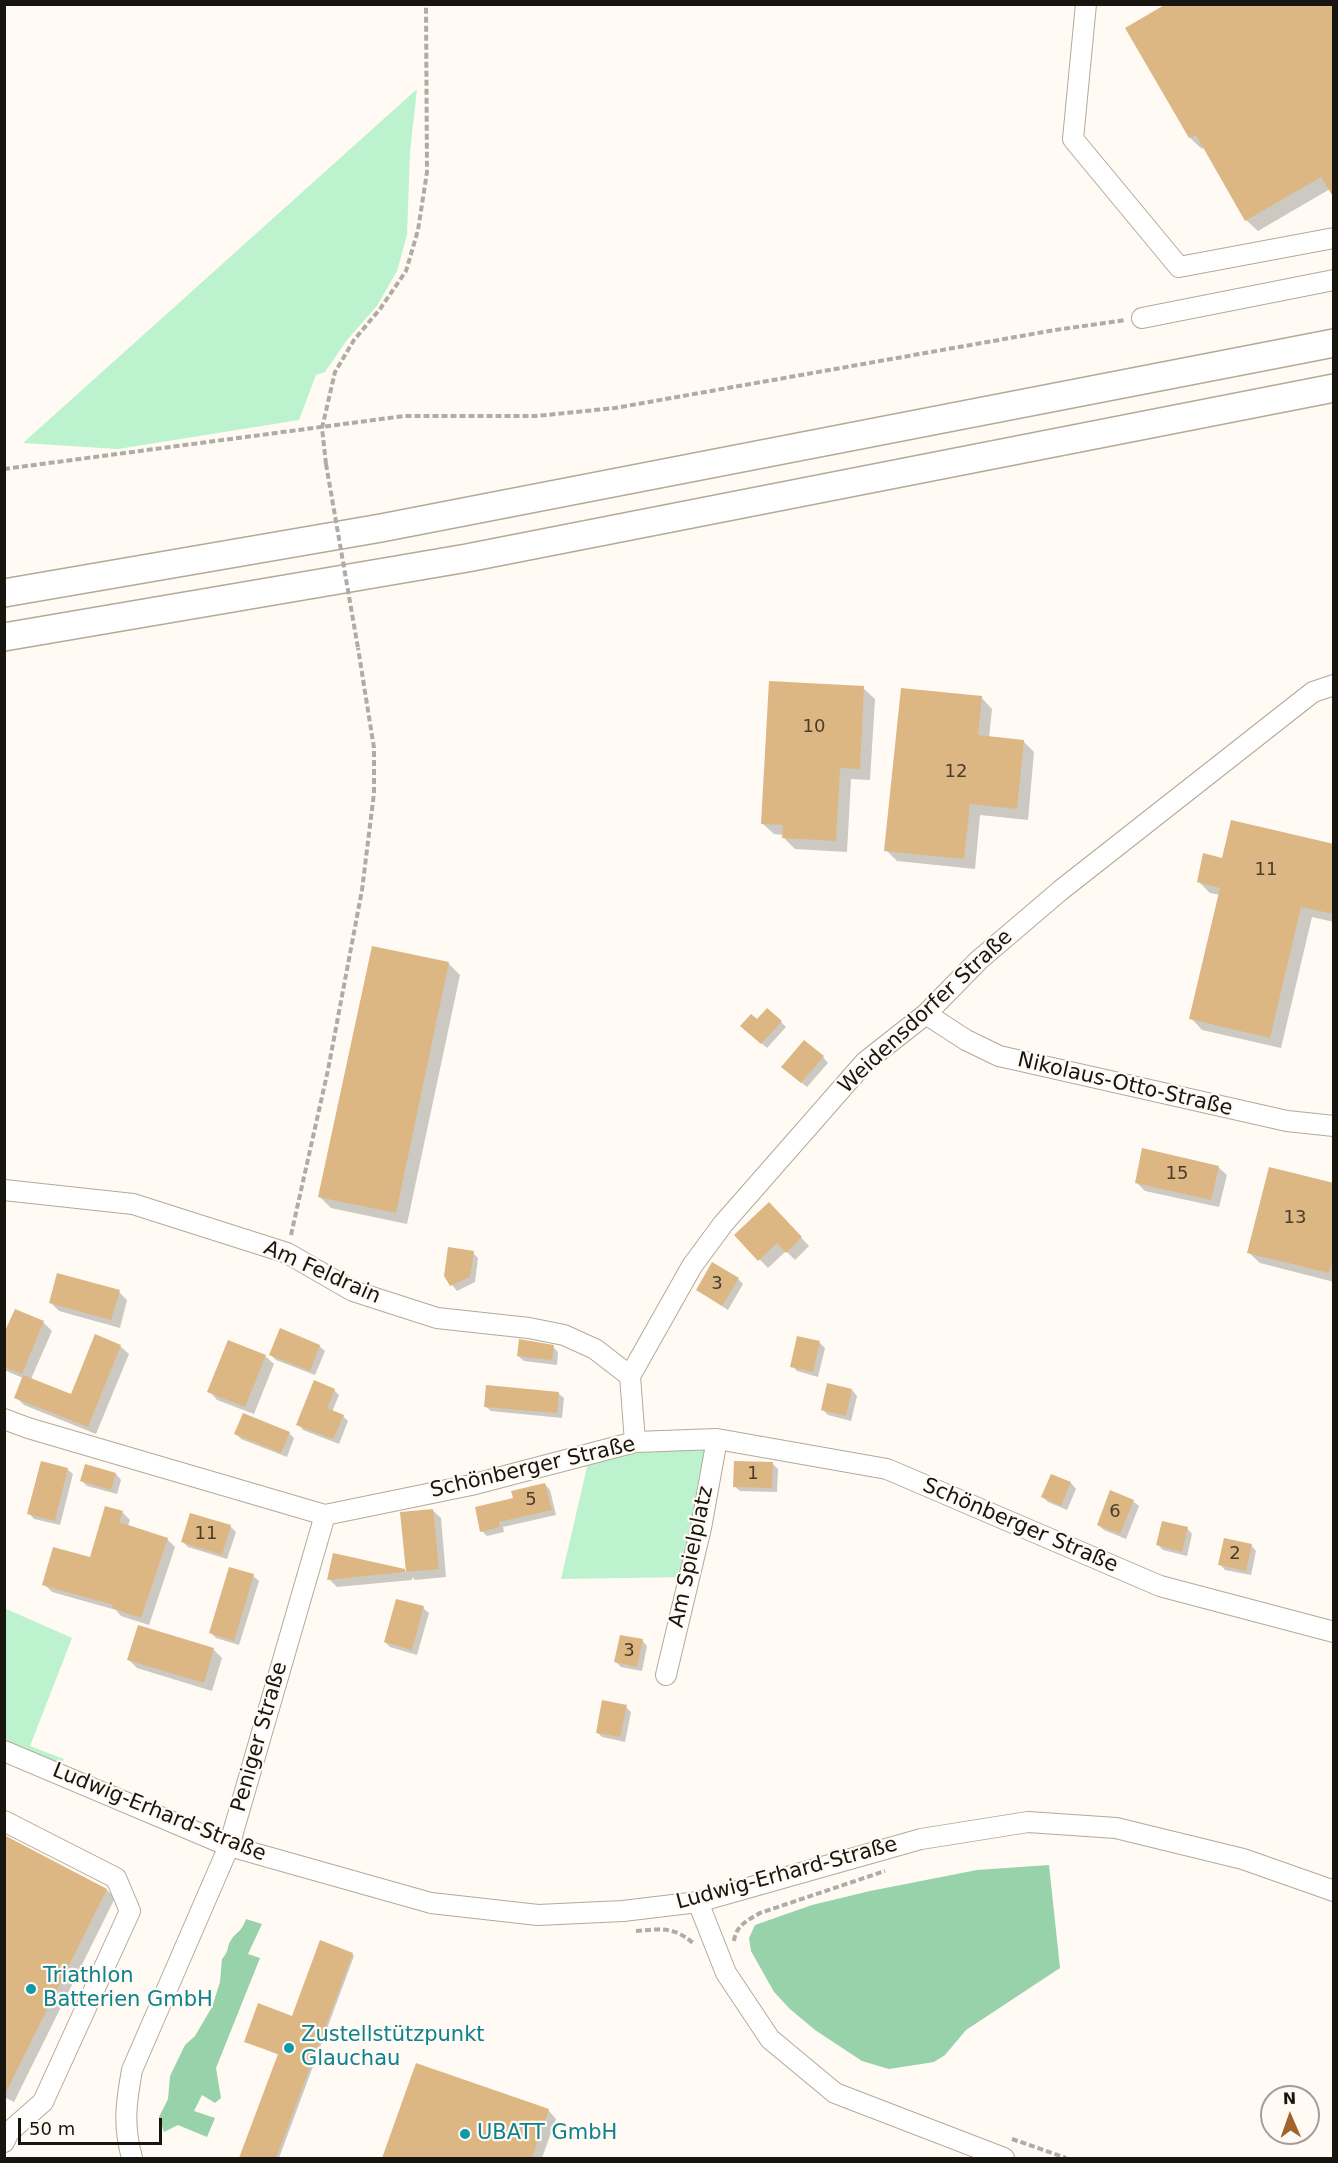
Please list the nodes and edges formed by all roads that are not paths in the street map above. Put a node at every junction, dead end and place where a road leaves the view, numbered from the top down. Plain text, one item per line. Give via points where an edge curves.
1 (1086, 4) edge
2 (1334, 238) edge
3 (1334, 280) edge
4 (1142, 318) road end
5 (1334, 343) edge
6 (1334, 388) edge
7 (4, 593) edge
8 (4, 637) edge
9 (1334, 685) edge
10 (926, 1014) junction
11 (1334, 1126) edge
12 (4, 1190) edge
13 (630, 1376) junction
14 (4, 1419) edge
15 (717, 1439) junction
16 (635, 1442) junction
17 (325, 1515) junction
18 (1334, 1632) edge
19 (666, 1675) dead end
20 (4, 1751) edge
21 (4, 1821) edge
22 (229, 1846) junction
23 (1334, 1891) edge
24 (698, 1902) junction
25 (4, 2142) edge
26 (132, 2158) edge
27 (1004, 2158) edge

1 - 2 street via 1072,139 1179,267
3 - 4 street
5 - 7 highway via 381,528
6 - 8 highway via 467,558
9 - 10 street, Weidensdorfer Straße via 1313,692 1061,890 979,960
10 - 11 street, Nikolaus-Otto-Straße via 999,1056 1287,1121
10 - 13 street, Weidensdorfer Straße via 865,1062 723,1224 692,1266
12 - 13 street, Am Feldrain via 133,1204 287,1253 353,1291 437,1318 564,1335 595,1349
13 - 16 street
14 - 17 street, Schönberger Straße
15 - 16 street, Schönberger Straße
15 - 18 street, Schönberger Straße via 887,1469 1160,1586
15 - 19 street, Am Spielplatz via 701,1528
16 - 17 street, Schönberger Straße via 471,1485
17 - 22 street, Peniger Straße
20 - 22 street, Ludwig-Erhard-Straße
21 - 25 street via 116,1878 130,1911 44,2102 9,2132
22 - 24 street, Ludwig-Erhard-Straße via 431,1903 538,1915
22 - 26 street, Peniger Straße via 132,2070 125,2106
23 - 24 street, Ludwig-Erhard-Straße via 1243,1859 1116,1828 1028,1822 921,1839
24 - 27 street via 726,1973 770,2039 826,2086 845,2098

